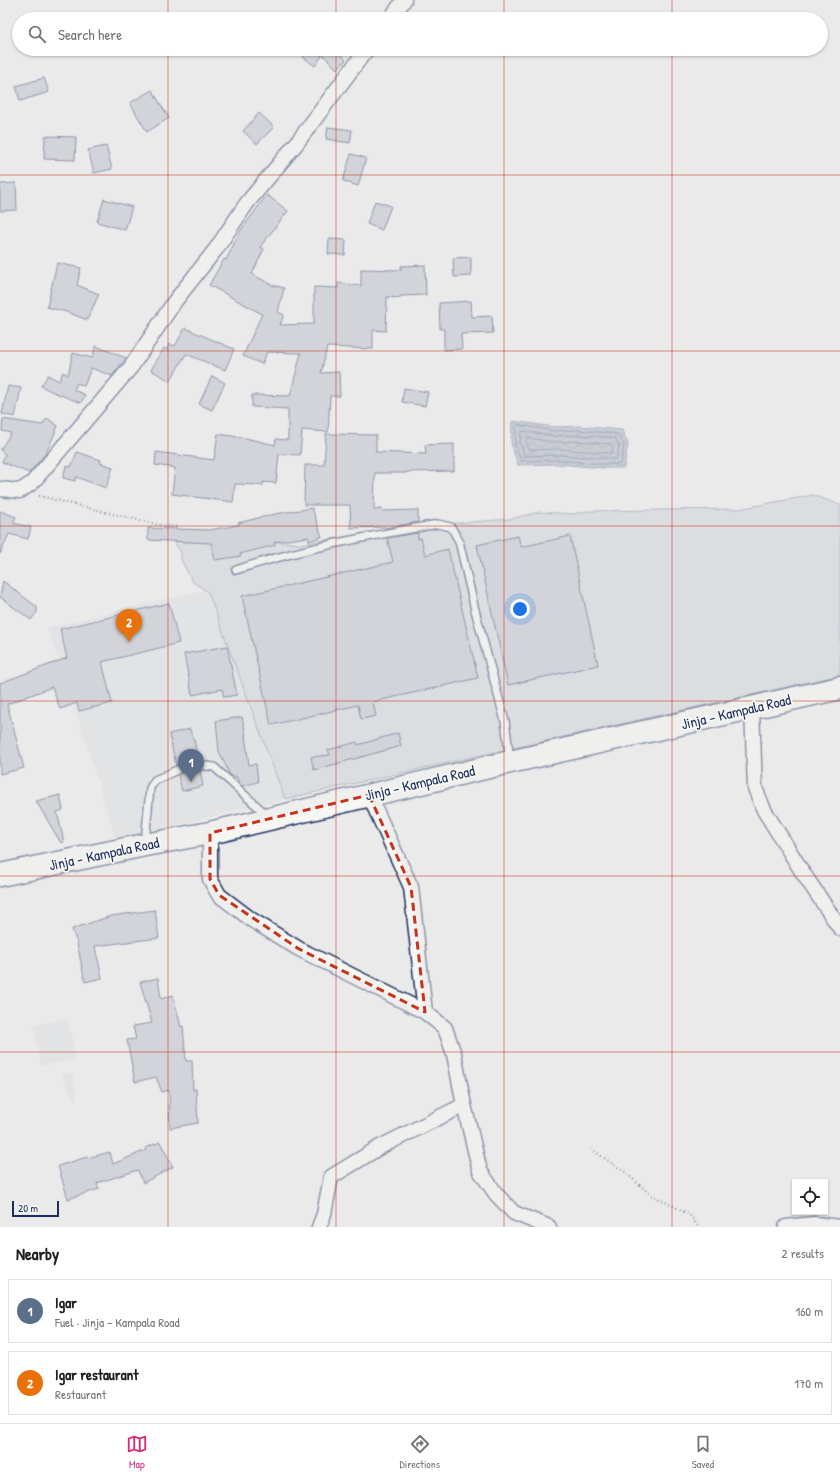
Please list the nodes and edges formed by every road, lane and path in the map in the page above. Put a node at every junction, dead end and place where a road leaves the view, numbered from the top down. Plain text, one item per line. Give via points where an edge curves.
1 (404, 0) edge
2 (395, 12) edge
3 (362, 56) edge
4 (0, 489) edge
5 (20, 491) junction
6 (177, 527) dead end
7 (236, 570) dead end
8 (840, 688) edge
9 (752, 708) junction
10 (510, 762) junction
11 (199, 766) dead end
12 (177, 770) dead end
13 (369, 795) junction
14 (270, 818) junction
15 (210, 833) junction
16 (144, 844) junction
17 (0, 875) edge
18 (840, 928) edge
19 (425, 1012) junction
20 (464, 1105) junction
21 (591, 1149) dead end
22 (319, 1227) edge
23 (549, 1227) edge
24 (699, 1227) edge
25 (786, 1227) edge
26 (840, 1227) edge

1 - 2 street
3 - 5 street via 296,144 247,203 130,367 32,483
4 - 5 street
5 - 6 path via 159,525
7 - 10 lane via 359,538 438,524 450,527 459,540 505,721
8 - 9 highway, Jinja - Kampala Road
9 - 10 highway, Jinja - Kampala Road
9 - 18 street via 755,788 764,810
10 - 13 highway, Jinja - Kampala Road
11 - 14 lane via 214,766
12 - 16 lane via 155,780 150,788
13 - 14 highway, Jinja - Kampala Road
13 - 19 street via 411,887
14 - 15 highway, Jinja - Kampala Road
15 - 16 highway, Jinja - Kampala Road
15 - 19 street via 210,879 219,895 252,920 299,949
16 - 17 highway, Jinja - Kampala Road
19 - 20 street via 445,1028 454,1054
20 - 22 street via 380,1147 331,1177
20 - 23 street via 480,1171 496,1194 514,1213
21 - 24 path via 625,1172 651,1195 689,1214
25 - 26 street via 814,1224

